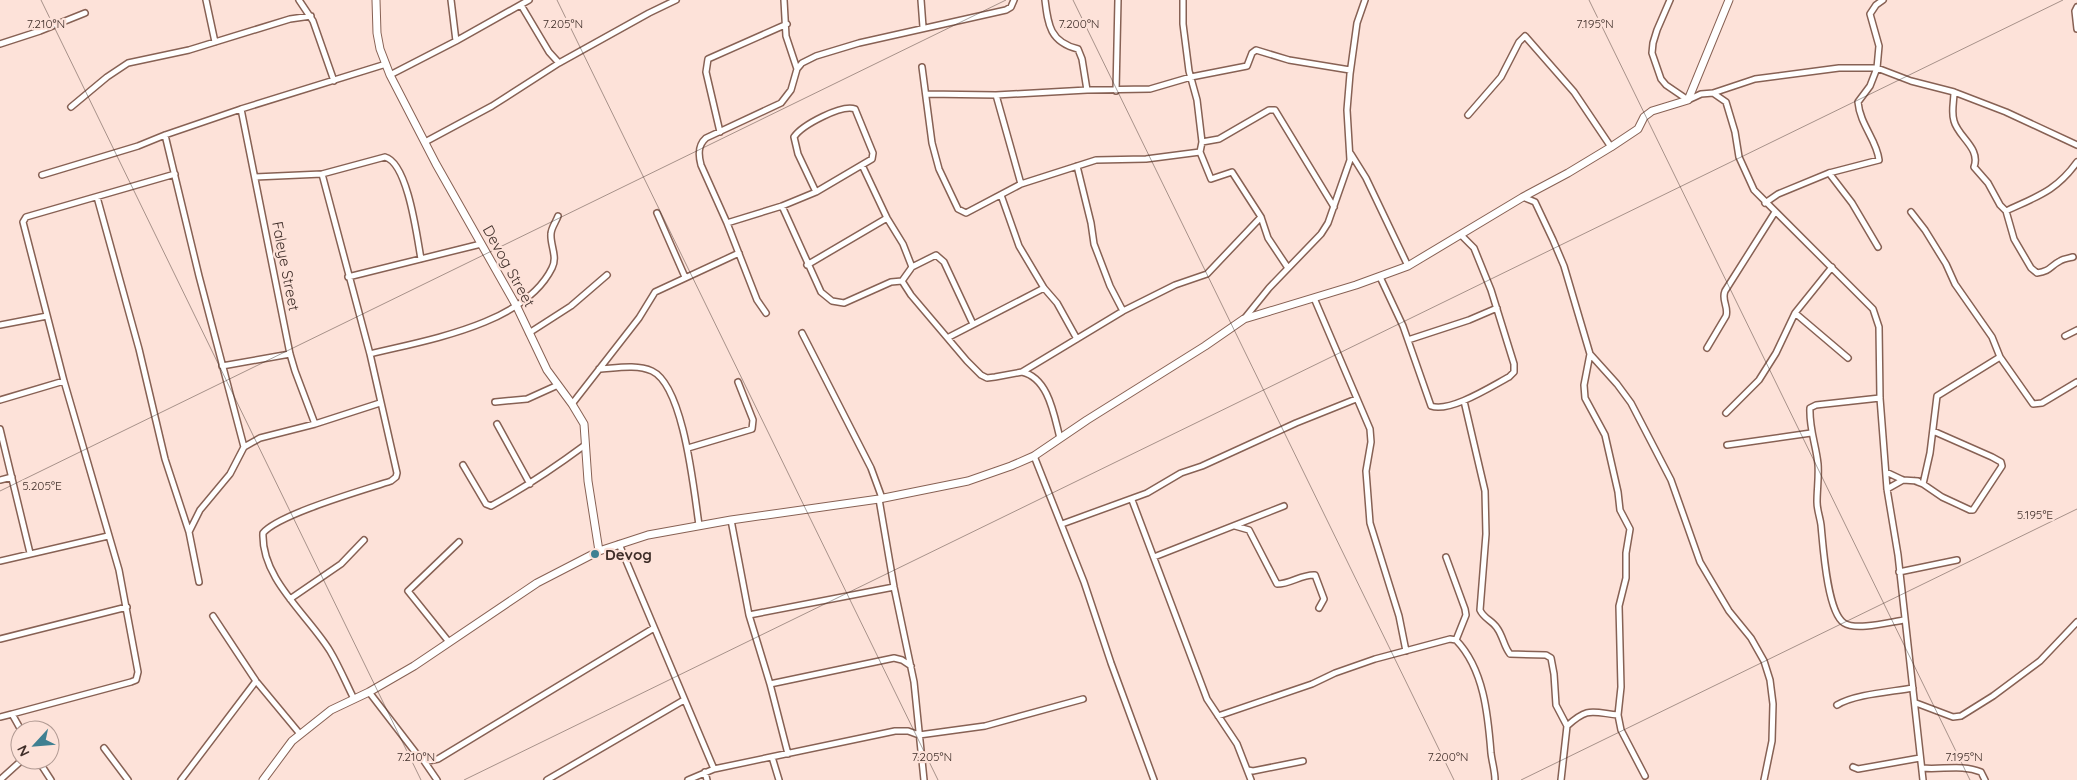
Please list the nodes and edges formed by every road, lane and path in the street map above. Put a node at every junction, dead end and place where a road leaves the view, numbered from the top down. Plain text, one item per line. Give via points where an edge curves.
1 (206, 0) edge
2 (298, 0) edge
3 (376, 0) edge
4 (451, 0) edge
5 (529, 0) edge
6 (676, 0) edge
7 (784, 0) edge
8 (921, 0) edge
9 (1014, 0) edge
10 (1045, 0) edge
11 (1118, 0) edge
12 (1183, 0) edge
13 (1365, 0) edge
14 (1670, 0) edge
15 (1729, 0) edge
16 (1883, 0) edge
17 (521, 5) junction
18 (2077, 7) edge
19 (85, 13) dead end
20 (311, 16) junction
21 (787, 24) junction
22 (923, 27) junction
23 (2077, 29) edge
24 (456, 41) junction
25 (215, 42) junction
26 (0, 44) edge
27 (559, 63) junction
28 (386, 64) junction
29 (922, 67) dead end
30 (1877, 68) junction
31 (797, 69) junction
32 (1350, 70) junction
33 (390, 75) junction
34 (1191, 77) junction
35 (334, 81) junction
36 (1087, 90) junction
37 (1116, 91) junction
38 (1954, 92) junction
39 (1713, 93) junction
40 (926, 94) junction
41 (996, 95) junction
42 (1688, 100) junction
43 (71, 107) dead end
44 (241, 109) junction
45 (1468, 115) dead end
46 (720, 132) junction
47 (165, 135) junction
48 (425, 142) junction
49 (1202, 142) junction
50 (2077, 145) edge
51 (1611, 147) junction
52 (1200, 152) junction
53 (1351, 154) junction
54 (2077, 162) edge
55 (862, 165) junction
56 (1077, 166) junction
57 (1829, 173) junction
58 (42, 174) dead end
59 (175, 174) junction
60 (322, 174) junction
61 (255, 177) junction
62 (1021, 184) junction
63 (816, 192) junction
64 (1000, 196) junction
65 (97, 197) junction
66 (1523, 197) junction
67 (1765, 203) junction
68 (782, 206) junction
69 (1334, 207) junction
70 (2006, 211) junction
71 (1776, 212) junction
72 (1912, 212) dead end
73 (657, 213) dead end
74 (558, 216) dead end
75 (1261, 217) junction
76 (887, 218) junction
77 (727, 223) junction
78 (1461, 235) junction
79 (481, 244) junction
80 (1878, 246) dead end
81 (738, 253) junction
82 (2072, 257) dead end
83 (421, 259) junction
84 (807, 265) junction
85 (1408, 266) junction
86 (912, 267) junction
87 (1832, 267) junction
88 (1288, 268) junction
89 (607, 275) dead end
90 (348, 277) junction
91 (685, 277) junction
92 (1380, 277) junction
93 (902, 281) junction
94 (1044, 288) junction
95 (1314, 298) junction
96 (517, 307) junction
97 (1497, 308) junction
98 (1123, 311) junction
99 (766, 313) dead end
100 (1795, 313) junction
101 (47, 316) junction
102 (1244, 319) junction
103 (973, 324) junction
104 (0, 325) edge
105 (2077, 330) edge
106 (529, 333) junction
107 (802, 333) dead end
108 (2065, 336) dead end
109 (948, 337) junction
110 (1077, 340) junction
111 (1408, 340) junction
112 (1707, 348) dead end
113 (290, 354) junction
114 (370, 354) junction
115 (1590, 354) junction
116 (2000, 356) junction
117 (1848, 358) dead end
118 (222, 366) junction
119 (599, 369) junction
120 (1022, 372) junction
121 (64, 381) junction
122 (738, 382) dead end
123 (2077, 382) edge
124 (558, 385) junction
125 (1880, 398) junction
126 (1356, 399) junction
127 (0, 400) edge
128 (1464, 401) junction
129 (496, 402) dead end
130 (380, 403) junction
131 (572, 404) junction
132 (1726, 413) dead end
133 (315, 424) junction
134 (497, 424) dead end
135 (0, 428) edge
136 (1933, 431) junction
137 (1811, 433) junction
138 (1060, 438) junction
139 (585, 445) junction
140 (1727, 445) dead end
141 (244, 448) junction
142 (688, 448) junction
143 (1034, 456) junction
144 (463, 465) dead end
145 (1886, 472) junction
146 (12, 477) junction
147 (0, 480) edge
148 (1903, 480) junction
149 (1923, 482) junction
150 (530, 484) junction
151 (1887, 488) junction
152 (880, 499) junction
153 (1132, 500) junction
154 (1284, 506) dead end
155 (731, 520) junction
156 (1062, 524) junction
157 (699, 525) junction
158 (1235, 526) junction
159 (189, 532) junction
160 (108, 536) junction
161 (364, 540) dead end
162 (460, 542) dead end
163 (619, 544) junction
164 (599, 551) junction
165 (30, 553) junction
166 (1446, 557) dead end
167 (1154, 558) junction
168 (1956, 560) dead end
169 (0, 561) edge
170 (1899, 572) junction
171 (199, 582) dead end
172 (894, 587) junction
173 (290, 599) junction
174 (127, 607) junction
175 (1319, 608) dead end
176 (748, 615) junction
177 (213, 616) dead end
178 (1904, 620) junction
179 (2077, 622) edge
180 (654, 628) junction
181 (0, 639) edge
182 (1456, 640) junction
183 (449, 642) junction
184 (1406, 651) junction
185 (911, 666) junction
186 (256, 681) junction
187 (770, 684) junction
188 (1913, 688) junction
189 (369, 692) junction
190 (354, 699) junction
191 (684, 700) junction
192 (1083, 700) dead end
193 (1916, 702) junction
194 (1837, 706) dead end
195 (12, 714) junction
196 (1618, 715) junction
197 (1218, 716) junction
198 (0, 717) edge
199 (15, 720) edge
200 (1567, 726) junction
201 (300, 734) junction
202 (919, 735) junction
203 (104, 748) dead end
204 (788, 754) junction
205 (772, 757) junction
206 (1920, 758) junction
207 (1303, 760) dead end
208 (424, 761) junction
209 (1853, 767) dead end
210 (1922, 768) junction
211 (714, 769) junction
212 (11, 770) edge
213 (1248, 770) junction
214 (705, 772) junction
215 (1645, 776) dead end
216 (0, 780) edge
217 (128, 780) edge
218 (181, 780) edge
219 (263, 780) edge
220 (437, 780) edge
221 (547, 780) edge
222 (688, 780) edge
223 (707, 780) edge
224 (779, 780) edge
225 (924, 780) edge
226 (1154, 780) edge
227 (1250, 780) edge
228 (1495, 780) edge
229 (1561, 780) edge
230 (1764, 780) edge
231 (1923, 780) edge
232 (1985, 780) edge

1 - 25 street
2 - 20 street
3 - 28 street, Devog Street via 377,32
4 - 24 street
5 - 17 street
6 - 27 street
7 - 21 street
8 - 22 street
9 - 22 street via 1006,10
10 - 36 street via 1049,29 1067,46 1078,49
11 - 37 street
12 - 34 street
13 - 32 street via 1357,23
14 - 42 street via 1657,30 1652,53 1661,79
15 - 42 street
16 - 30 street via 1870,14 1879,46
17 - 24 street
17 - 27 street
18 - 23 street
19 - 26 street
20 - 25 street via 290,19
20 - 35 street
21 - 31 street via 786,36
21 - 46 street via 708,59 706,72
22 - 31 street via 816,56
24 - 33 street
25 - 43 street via 128,63
27 - 48 street via 492,106
28 - 33 street, Devog Street
28 - 35 street
29 - 40 street
30 - 38 street
30 - 39 street via 1839,68 1755,80
30 - 57 street via 1870,86 1858,102 1879,160
31 - 46 street via 791,90 781,103
32 - 34 street via 1289,60 1256,50 1248,66
32 - 53 street via 1347,110
33 - 48 street, Devog Street
34 - 37 street via 1150,89
34 - 49 street
35 - 44 street
36 - 37 street
36 - 41 street
38 - 50 street
38 - 70 street via 1953,112 1957,129 1974,151 1977,160 1974,166
39 - 42 street
39 - 67 street via 1726,102 1739,158 1754,190
40 - 41 street
40 - 64 street via 938,169 958,209 966,213
41 - 62 street
42 - 51 street via 1652,111 1644,117 1638,129
44 - 47 street
44 - 61 street, Faleye Street
45 - 51 street via 1502,77 1525,36 1574,92
46 - 77 street via 701,143 699,158
47 - 58 street
47 - 59 street
48 - 79 street, Devog Street
49 - 52 street
49 - 69 street via 1219,139 1257,116 1275,110
51 - 66 street
52 - 56 street via 1146,159 1096,160
52 - 75 street via 1211,179 1232,172
53 - 69 street
53 - 85 street
54 - 70 street via 2046,193
55 - 63 street
55 - 63 street via 872,159 873,153 855,109 843,109 812,122 797,132 794,142
55 - 76 street
56 - 62 street
56 - 98 street via 1094,244
57 - 67 street via 1778,194
57 - 80 street
59 - 65 street
59 - 118 street
60 - 61 street
60 - 83 street via 390,159 397,166 408,194
60 - 90 street
61 - 113 street, Faleye Street
62 - 64 street
63 - 68 street
64 - 94 street via 1019,246
65 - 101 street via 26,217 23,222
65 - 159 street via 165,459
66 - 78 street
66 - 115 street via 1534,202 1553,240
67 - 71 street
68 - 77 street
68 - 84 street
69 - 88 street via 1321,234
70 - 82 street via 2014,239 2037,273
71 - 87 street
71 - 112 street via 1725,291 1723,298 1728,311
72 - 116 street via 1926,230 1955,284 1992,337
73 - 91 street
74 - 96 street via 550,235 554,258 551,270 538,288
75 - 88 street via 1268,238
75 - 98 street via 1207,274 1175,285
76 - 84 street
76 - 86 street via 904,244
77 - 81 street
78 - 85 street
78 - 97 street via 1474,248
79 - 83 street
79 - 96 street, Devog Street
81 - 91 street
81 - 99 street via 757,300
83 - 90 street
84 - 93 street via 821,292 839,303 890,282
85 - 92 street
86 - 93 street
86 - 103 street via 936,255 944,262
87 - 100 street
87 - 125 street via 1873,309 1879,324
88 - 102 street
89 - 106 street via 571,306
90 - 114 street
91 - 119 street via 655,292
92 - 95 street
92 - 111 street
93 - 109 street
94 - 103 street
94 - 110 street via 1057,302
95 - 102 street
95 - 126 street
96 - 106 street, Devog Street
96 - 114 street via 478,325
97 - 111 street
97 - 128 street via 1514,372
98 - 110 street
100 - 117 street
100 - 132 street via 1759,380
101 - 104 street
101 - 121 street
102 - 138 street
103 - 109 street
105 - 108 street
106 - 124 street, Devog Street
107 - 152 street via 871,468
109 - 120 street via 987,378
110 - 120 street
111 - 128 street via 1432,406 1437,408
113 - 118 street
113 - 133 street, Faleye Street
114 - 130 street
115 - 196 street via 1585,398 1605,435 1620,510 1630,529 1626,578 1619,606
115 - 230 street via 1631,404 1671,480 1700,562 1764,661 1773,704 1772,741
116 - 123 street via 2034,404 2042,403
116 - 136 street via 1937,396
118 - 141 street
119 - 131 street
119 - 142 street via 639,367 661,377 674,402
120 - 138 street via 1030,374 1042,387 1050,402
121 - 127 street
121 - 160 street
122 - 142 street via 753,420 752,430
124 - 129 street via 527,399
124 - 131 street, Devog Street
125 - 137 street via 1810,408
125 - 145 street
126 - 153 street via 1181,473
126 - 184 street via 1370,429 1366,472 1370,523 1399,616
128 - 200 street via 1485,491 1486,534 1480,610 1484,618 1498,628 1510,654 1546,655 1551,658 1556,705
130 - 133 street
130 - 173 street via 397,473 394,479 299,513 263,533 266,559
131 - 139 street, Devog Street via 584,424
133 - 141 street via 260,438
134 - 150 street
135 - 146 street
136 - 149 street
136 - 149 street via 1992,457 2002,466 1974,510 1942,497
137 - 140 street
137 - 178 street via 1818,466 1818,511 1835,612 1845,624 1854,626
138 - 143 street
139 - 150 street
139 - 164 street, Devog Street
141 - 159 street via 230,474 200,510
142 - 157 street
143 - 152 street via 968,481
143 - 156 street
144 - 150 street via 488,506
145 - 148 street
145 - 151 street
146 - 147 street
146 - 165 street
148 - 149 street
148 - 151 street
151 - 170 street
152 - 155 street
152 - 172 street
153 - 156 street
153 - 167 street
154 - 158 street
155 - 157 street
155 - 176 street
156 - 226 street
157 - 163 street
158 - 167 street
158 - 175 street via 1249,530 1277,584 1315,574 1324,599
159 - 171 street
160 - 165 street
160 - 174 street
161 - 173 street via 341,564
162 - 183 street via 408,591
163 - 164 street
163 - 180 street
164 - 183 street via 537,583
165 - 169 street
166 - 182 street via 1466,615
167 - 197 street via 1207,699
168 - 170 street
170 - 178 street
172 - 176 street
172 - 185 street
173 - 190 street via 329,650
174 - 181 street
174 - 195 street via 138,672 136,680
176 - 187 street
177 - 186 street
178 - 188 street
179 - 193 street via 2044,658 1961,716 1953,717
180 - 191 street
180 - 208 street via 438,759
182 - 184 street
182 - 228 street via 1477,673 1491,741
183 - 189 street
184 - 197 street
185 - 187 street via 894,658
185 - 202 street
186 - 201 street
186 - 218 street
187 - 204 street
188 - 193 street
188 - 194 street via 1870,695
189 - 190 street
189 - 208 street
190 - 201 street via 331,710
191 - 211 street
191 - 221 street
192 - 202 street via 985,726
193 - 206 street
195 - 198 street
195 - 199 street
196 - 200 street via 1586,712
196 - 215 street
197 - 213 street via 1237,744
200 - 229 street
201 - 219 street
202 - 204 street via 895,731
202 - 225 street
203 - 217 street
204 - 205 street
205 - 211 street
205 - 224 street
206 - 209 street via 1858,769
206 - 210 street
207 - 213 street
208 - 220 street
210 - 231 street
210 - 232 street via 1970,768 1981,772
211 - 214 street
212 - 216 street
213 - 227 street
214 - 222 street
214 - 223 street

